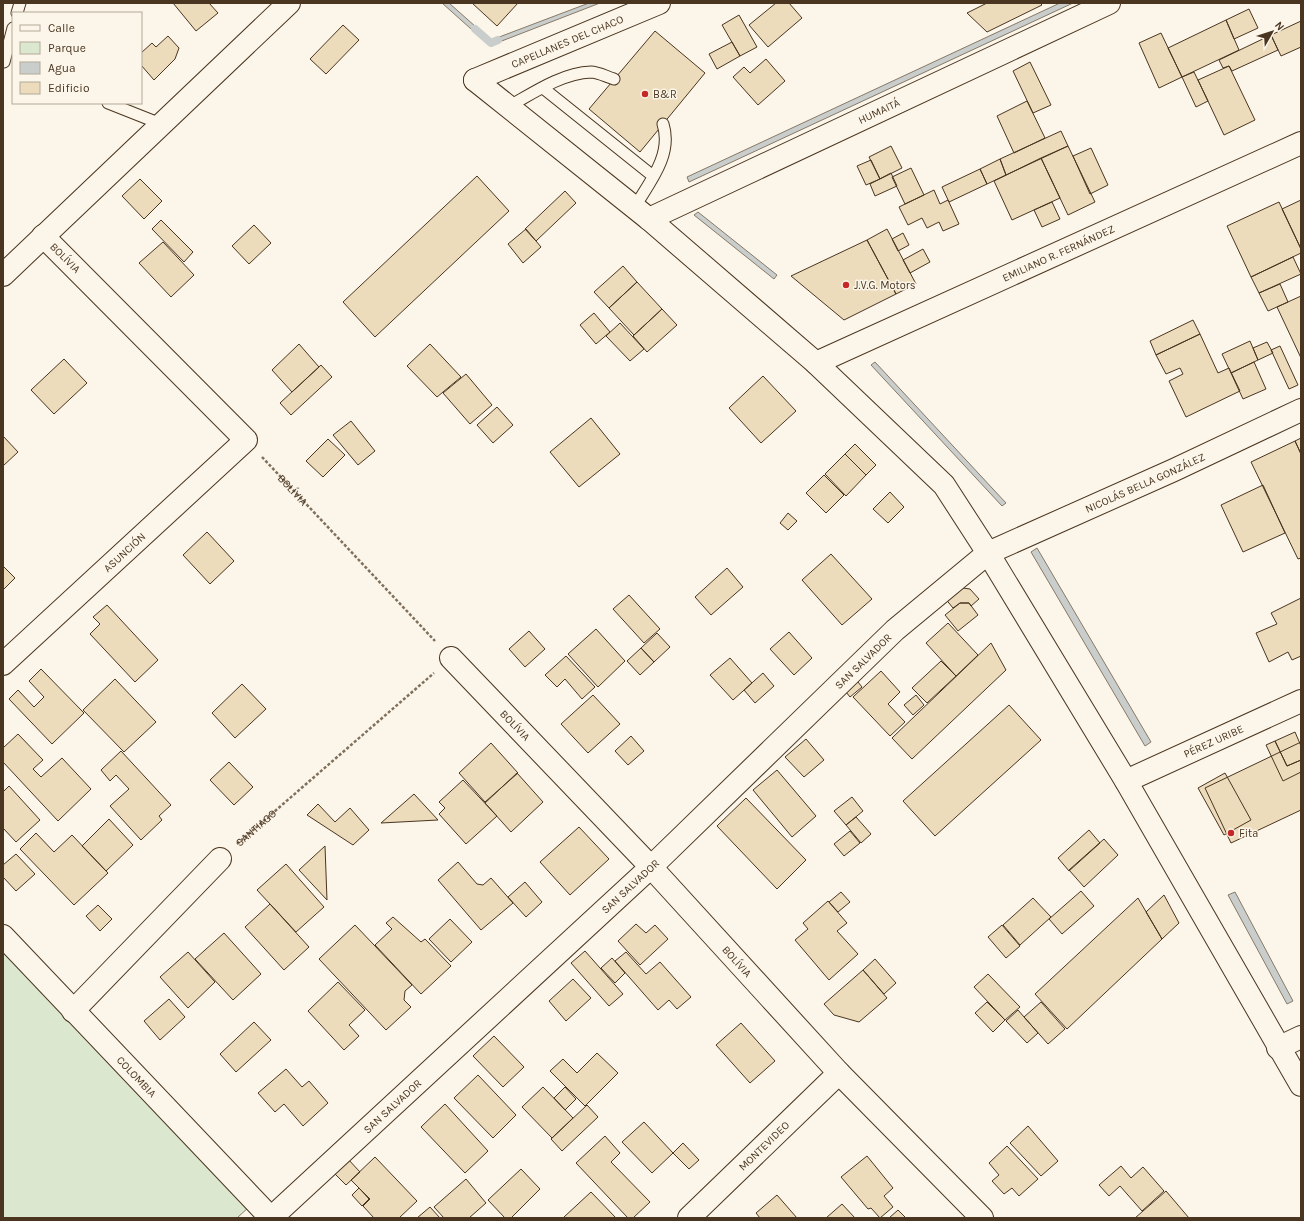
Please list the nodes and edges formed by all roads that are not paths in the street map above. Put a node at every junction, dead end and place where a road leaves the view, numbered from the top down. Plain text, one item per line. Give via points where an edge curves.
1 (289, 3) edge
2 (659, 3) edge
3 (1109, 3) edge
4 (12, 34) edge
5 (7, 64) edge
6 (614, 79) dead end
7 (544, 88) junction
8 (111, 104) edge
9 (508, 106) junction
10 (161, 124) junction
11 (663, 124) dead end
12 (1301, 143) edge
13 (653, 176) junction
14 (642, 213) junction
15 (43, 236) junction
16 (3, 275) edge
17 (816, 363) junction
18 (1301, 410) edge
19 (246, 440) joint
20 (988, 553) junction
21 (451, 658) road end
22 (3, 664) edge
23 (1301, 701) edge
24 (1126, 781) junction
25 (220, 859) road end
26 (651, 867) junction
27 (3, 936) edge
28 (73, 1011) junction
29 (1301, 1037) edge
30 (1278, 1048) junction
31 (839, 1073) junction
32 (1301, 1085) edge
33 (271, 1218) edge
34 (689, 1218) edge
35 (982, 1218) edge

1 - 10 street
2 - 9 street, CAPELLANES DEL CHACO via 475,80
3 - 14 street, HUMAITÁ
4 - 5 lane
6 - 7 lane via 592,72 573,75
7 - 9 lane
7 - 13 lane
8 - 10 lane
9 - 14 street
10 - 15 street
11 - 13 lane via 666,136 662,161
12 - 17 street, EMILIANO R. FERNÁNDEZ
13 - 14 lane
14 - 17 street
15 - 16 street
15 - 19 street, BOLÍVIA
17 - 20 street via 944,486
18 - 20 street, NICOLÁS BELLA GONZÁLEZ
19 - 22 street, ASUNCIÓN
20 - 24 street
20 - 26 street, SAN SALVADOR via 896,630
21 - 26 street, BOLÍVIA
23 - 24 street, PÉREZ URIBE
24 - 30 street
25 - 28 street
26 - 31 street, BOLÍVIA
26 - 33 street, SAN SALVADOR
27 - 28 street, COLOMBIA
28 - 33 street, COLOMBIA
29 - 30 street
30 - 32 street
31 - 34 street, MONTEVIDEO
31 - 35 street, BOLÍVIA

